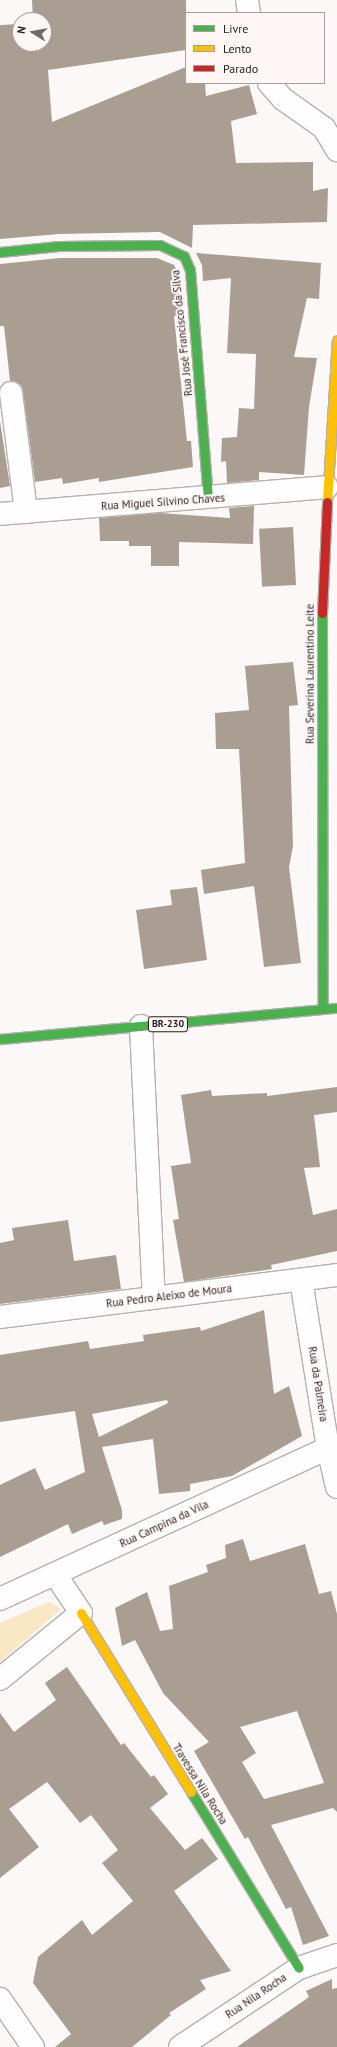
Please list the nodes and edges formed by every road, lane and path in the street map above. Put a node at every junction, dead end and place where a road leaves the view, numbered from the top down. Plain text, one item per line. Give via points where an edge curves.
1 (247, 0) edge
2 (249, 12) edge
3 (270, 84) edge
4 (337, 150) edge
5 (0, 252) edge
6 (337, 340) edge
7 (10, 392) dead end
8 (327, 487) junction
9 (208, 498) junction
10 (26, 512) junction
11 (0, 514) edge
12 (329, 580) edge
13 (337, 1008) edge
14 (323, 1009) junction
15 (141, 1026) junction
16 (0, 1039) edge
17 (337, 1275) edge
18 (301, 1280) junction
19 (154, 1297) junction
20 (0, 1317) edge
21 (328, 1448) junction
22 (337, 1487) edge
23 (55, 1574) junction
24 (0, 1599) edge
25 (81, 1613) junction
26 (0, 1680) edge
27 (337, 1955) edge
28 (299, 1968) junction
29 (0, 1999) edge
30 (33, 2047) edge
31 (180, 2047) edge

1 - 2 street
3 - 4 street via 283,99 324,128
5 - 9 street, Rua José Francisco da Silva via 59,246 153,245 184,256 190,270
6 - 8 street, Rua Severina Laurentino Leite
7 - 10 street
8 - 9 street, Rua Miguel Silvino Chaves
8 - 12 street, Rua Severina Laurentino Leite
9 - 10 street, Rua Miguel Silvino Chaves
10 - 11 street, Rua Miguel Silvino Chaves
12 - 14 street, Rua Severina Laurentino Leite
13 - 14 street, BR-230
14 - 15 street, BR-230
15 - 16 street, BR-230
15 - 19 street
17 - 18 street, Rua Pedro Aleixo de Moura
18 - 19 street, Rua Pedro Aleixo de Moura
18 - 21 street, Rua da Palmeira
19 - 20 street, Rua Pedro Aleixo de Moura
21 - 22 street, Rua da Palmeira
21 - 23 street, Rua Campina da Vila
23 - 24 street, Rua Campina da Vila
23 - 25 street
25 - 26 street
25 - 28 street, Travessa Nila Rocha
27 - 28 street, Rua Nila Rocha
28 - 31 street, Rua Nila Rocha
29 - 30 street

